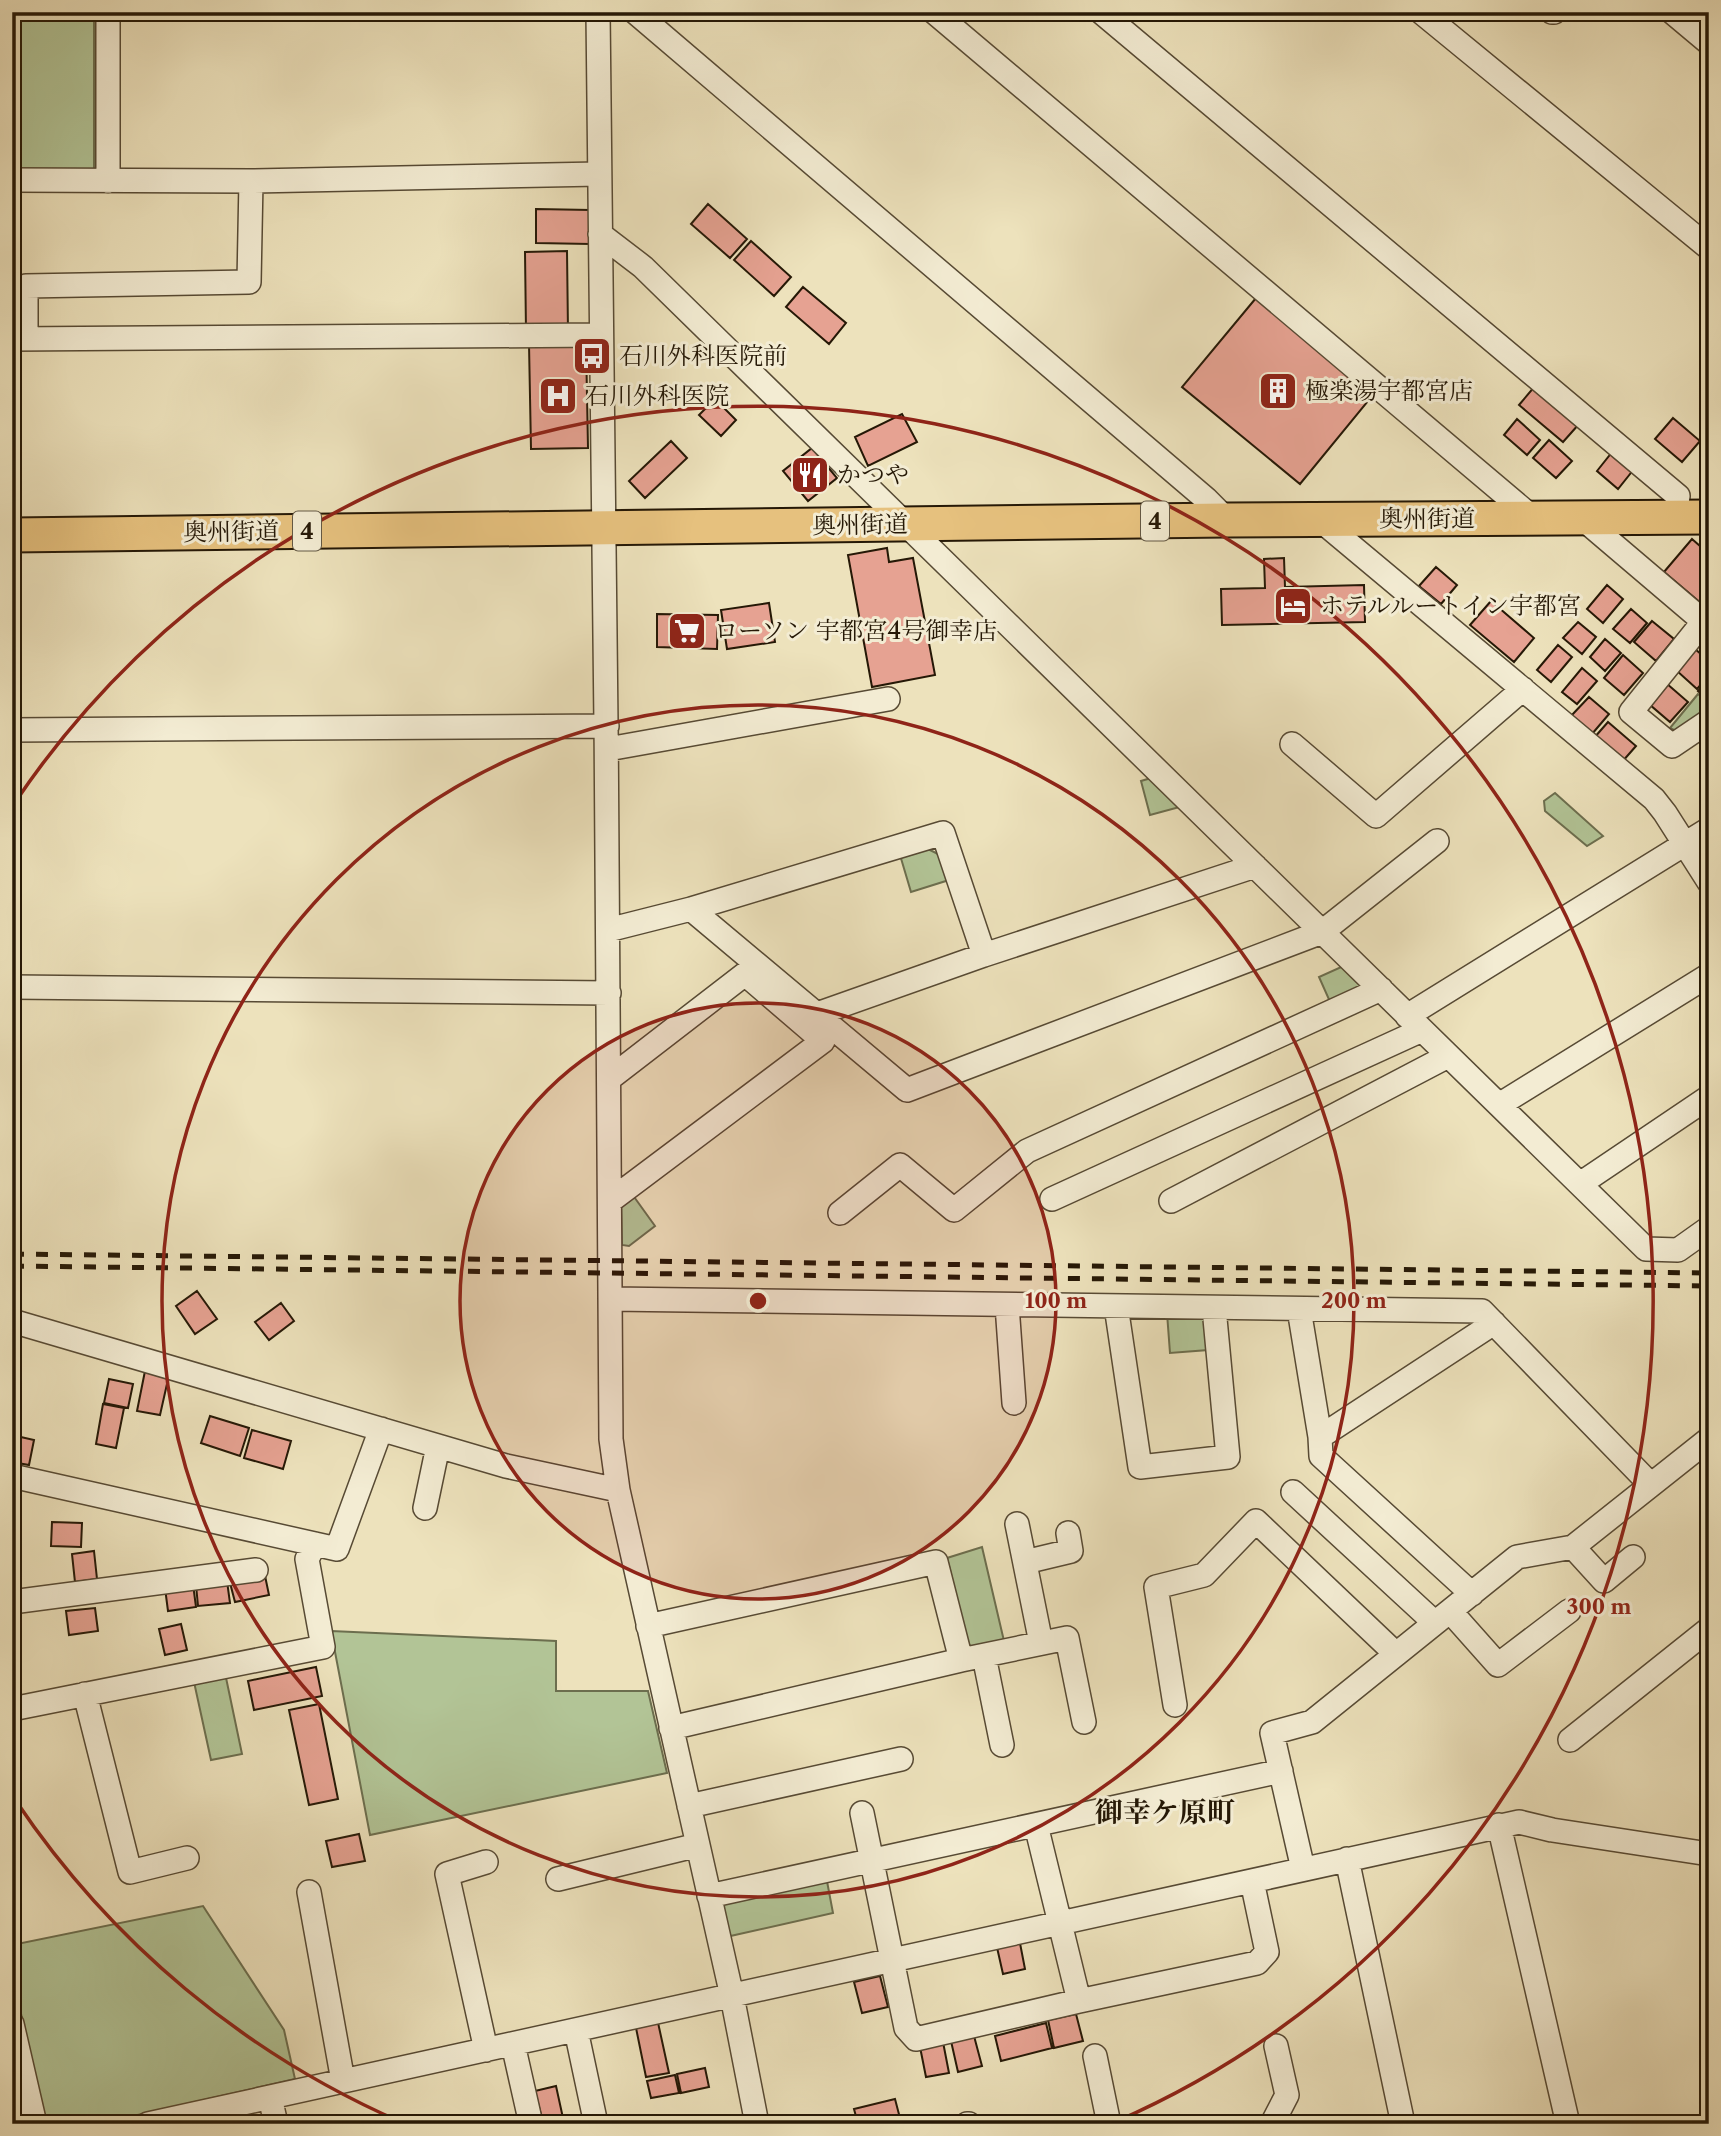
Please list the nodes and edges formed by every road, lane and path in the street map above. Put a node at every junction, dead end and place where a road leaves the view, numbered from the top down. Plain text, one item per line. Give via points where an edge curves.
1 (107, 12) edge
2 (598, 12) edge
3 (635, 12) edge
4 (934, 12) edge
5 (1101, 12) edge
6 (1420, 12) edge
7 (1672, 12) edge
8 (1709, 43) edge
9 (599, 174) junction
10 (12, 180) edge
11 (108, 181) junction
12 (251, 181) junction
13 (600, 234) junction
14 (1709, 248) edge
15 (600, 335) junction
16 (19, 339) edge
17 (1709, 517) edge
18 (1533, 518) junction
19 (1582, 518) junction
20 (1675, 518) junction
21 (1320, 519) junction
22 (1227, 520) junction
23 (905, 524) junction
24 (602, 528) junction
25 (12, 535) edge
26 (1706, 624) edge
27 (1522, 689) junction
28 (888, 699) dead end
29 (1709, 721) edge
30 (607, 726) junction
31 (12, 730) edge
32 (1292, 744) dead end
33 (608, 749) junction
34 (1709, 829) edge
35 (1437, 841) dead end
36 (1684, 844) junction
37 (1255, 866) junction
38 (1709, 882) edge
39 (691, 909) junction
40 (608, 930) junction
41 (1322, 932) junction
42 (984, 954) junction
43 (1709, 975) edge
44 (12, 987) edge
45 (1381, 989) junction
46 (609, 993) junction
47 (817, 1014) junction
48 (1415, 1023) junction
49 (1448, 1056) junction
50 (609, 1079) junction
51 (1709, 1097) edge
52 (1499, 1105) junction
53 (1580, 1184) junction
54 (1052, 1199) dead end
55 (610, 1200) junction
56 (1171, 1201) dead end
57 (840, 1213) dead end
58 (1709, 1228) edge
59 (611, 1299) junction
60 (1007, 1305) junction
61 (1116, 1306) junction
62 (1214, 1308) junction
63 (1299, 1309) junction
64 (12, 1321) edge
65 (1494, 1323) junction
66 (1014, 1404) dead end
67 (381, 1429) junction
68 (1320, 1437) junction
69 (1709, 1438) edge
70 (438, 1446) junction
71 (12, 1476) edge
72 (1651, 1485) junction
73 (618, 1490) junction
74 (1293, 1492) dead end
75 (425, 1508) dead end
76 (1017, 1524) dead end
77 (1068, 1533) dead end
78 (315, 1544) junction
79 (1573, 1547) junction
80 (1633, 1557) dead end
81 (1025, 1562) junction
82 (256, 1570) dead end
83 (1472, 1594) junction
84 (12, 1602) edge
85 (1569, 1611) dead end
86 (1442, 1617) junction
87 (649, 1626) junction
88 (1709, 1629) edge
89 (1041, 1643) junction
90 (1396, 1654) junction
91 (972, 1658) junction
92 (85, 1694) junction
93 (1175, 1704) dead end
94 (12, 1709) edge
95 (1084, 1721) dead end
96 (671, 1728) junction
97 (1570, 1740) dead end
98 (1002, 1745) dead end
99 (901, 1759) dead end
100 (1280, 1771) junction
101 (689, 1806) junction
102 (862, 1813) dead end
103 (1035, 1825) junction
104 (1499, 1825) junction
105 (698, 1845) junction
106 (1709, 1854) edge
107 (187, 1858) dead end
108 (1347, 1859) junction
109 (872, 1860) junction
110 (485, 1862) dead end
111 (1304, 1869) junction
112 (558, 1878) dead end
113 (1252, 1881) junction
114 (309, 1892) dead end
115 (709, 1896) junction
116 (1058, 1924) junction
117 (892, 1960) junction
118 (732, 1996) junction
119 (1079, 2001) junction
120 (12, 2024) edge
121 (576, 2030) junction
122 (513, 2044) junction
123 (1276, 2046) dead end
124 (486, 2050) junction
125 (1095, 2056) dead end
126 (17, 2078) edge
127 (343, 2081) junction
128 (270, 2097) junction
129 (178, 2121) edge
130 (35, 2124) edge
131 (148, 2124) edge
132 (276, 2124) edge
133 (531, 2124) edge
134 (596, 2124) edge
135 (757, 2124) edge
136 (1109, 2124) edge
137 (1272, 2124) edge
138 (1403, 2124) edge
139 (1568, 2124) edge

1 - 11 street
2 - 9 street
3 - 22 street
4 - 18 street
5 - 20 street via 1678,496
6 - 14 street
7 - 8 street
9 - 12 street
9 - 13 street
10 - 11 street
11 - 12 street
12 - 16 street via 249,282 26,286
13 - 15 street
13 - 23 street via 643,267
15 - 16 street
15 - 24 street
17 - 20 highway, 奥州街道 / 4
18 - 19 highway, 奥州街道 / 4
18 - 21 highway, 奥州街道 / 4
19 - 20 highway, 奥州街道 / 4
19 - 26 street
21 - 22 highway, 奥州街道 / 4
21 - 27 street
22 - 23 highway, 奥州街道 / 4
23 - 24 highway, 奥州街道 / 4
23 - 37 street
24 - 25 highway, 奥州街道 / 4
24 - 30 street
26 - 29 street via 1631,712 1672,746
27 - 32 street via 1376,816
27 - 36 street via 1654,799
28 - 33 street
30 - 31 street
30 - 33 street
33 - 40 street
34 - 36 street
35 - 41 street
36 - 38 street
36 - 48 street
37 - 41 street
37 - 42 street
39 - 40 street
39 - 42 street via 943,833
39 - 47 street
40 - 46 street
41 - 45 street
41 - 47 street via 907,1090
42 - 47 street
43 - 52 street
44 - 46 street
45 - 48 street
45 - 57 street via 1027,1151 954,1210 900,1165
46 - 50 street
48 - 49 street
48 - 54 street
49 - 52 street
49 - 56 street
50 - 55 street
50 - 55 street via 745,974 823,1041
51 - 53 street
52 - 53 street
53 - 58 street via 1646,1249 1678,1250
55 - 59 street
59 - 60 street
59 - 73 street via 611,1439
60 - 61 street
60 - 66 street
61 - 62 street
61 - 62 street via 1140,1467 1228,1457
62 - 63 street
63 - 65 street via 1482,1311
63 - 68 street
64 - 67 street
65 - 68 street
65 - 72 street
67 - 70 street
67 - 78 street via 337,1549
68 - 83 street via 1321,1456
69 - 72 street
70 - 73 street
70 - 75 street
71 - 78 street
72 - 79 street
73 - 87 street
74 - 86 street
76 - 81 street
77 - 81 street via 1071,1551
78 - 92 street via 307,1559 323,1647
79 - 80 street via 1604,1581
79 - 83 street via 1517,1557
81 - 89 street
82 - 84 street
83 - 86 street
85 - 86 street via 1498,1665
86 - 90 street
87 - 91 street via 936,1562
87 - 96 street
88 - 97 street
89 - 91 street
89 - 95 street via 1067,1638
90 - 93 street via 1256,1521 1204,1575 1156,1587
90 - 100 street via 1312,1722 1272,1733
91 - 96 street
91 - 98 street
92 - 94 street
92 - 107 street via 130,1872
96 - 101 street
99 - 101 street
100 - 103 street
100 - 111 street
101 - 105 street
102 - 109 street
103 - 109 street
103 - 116 street
104 - 106 street via 1519,1822
104 - 108 street
104 - 139 street
105 - 112 street
105 - 115 street
108 - 111 street
108 - 138 street
109 - 115 street
109 - 117 street
110 - 124 street via 447,1874
111 - 113 street
113 - 116 street
113 - 119 street via 1267,1952 1257,1963
114 - 127 street
115 - 118 street
116 - 117 street
116 - 119 street
117 - 118 street
117 - 119 street via 906,2028 916,2039
118 - 121 street
118 - 135 street
120 - 126 street
121 - 122 street
121 - 134 street
122 - 124 street
122 - 133 street
123 - 137 street via 1287,2095
124 - 127 street
125 - 136 street
126 - 130 street
127 - 128 street
128 - 129 street
128 - 132 street
129 - 131 street

